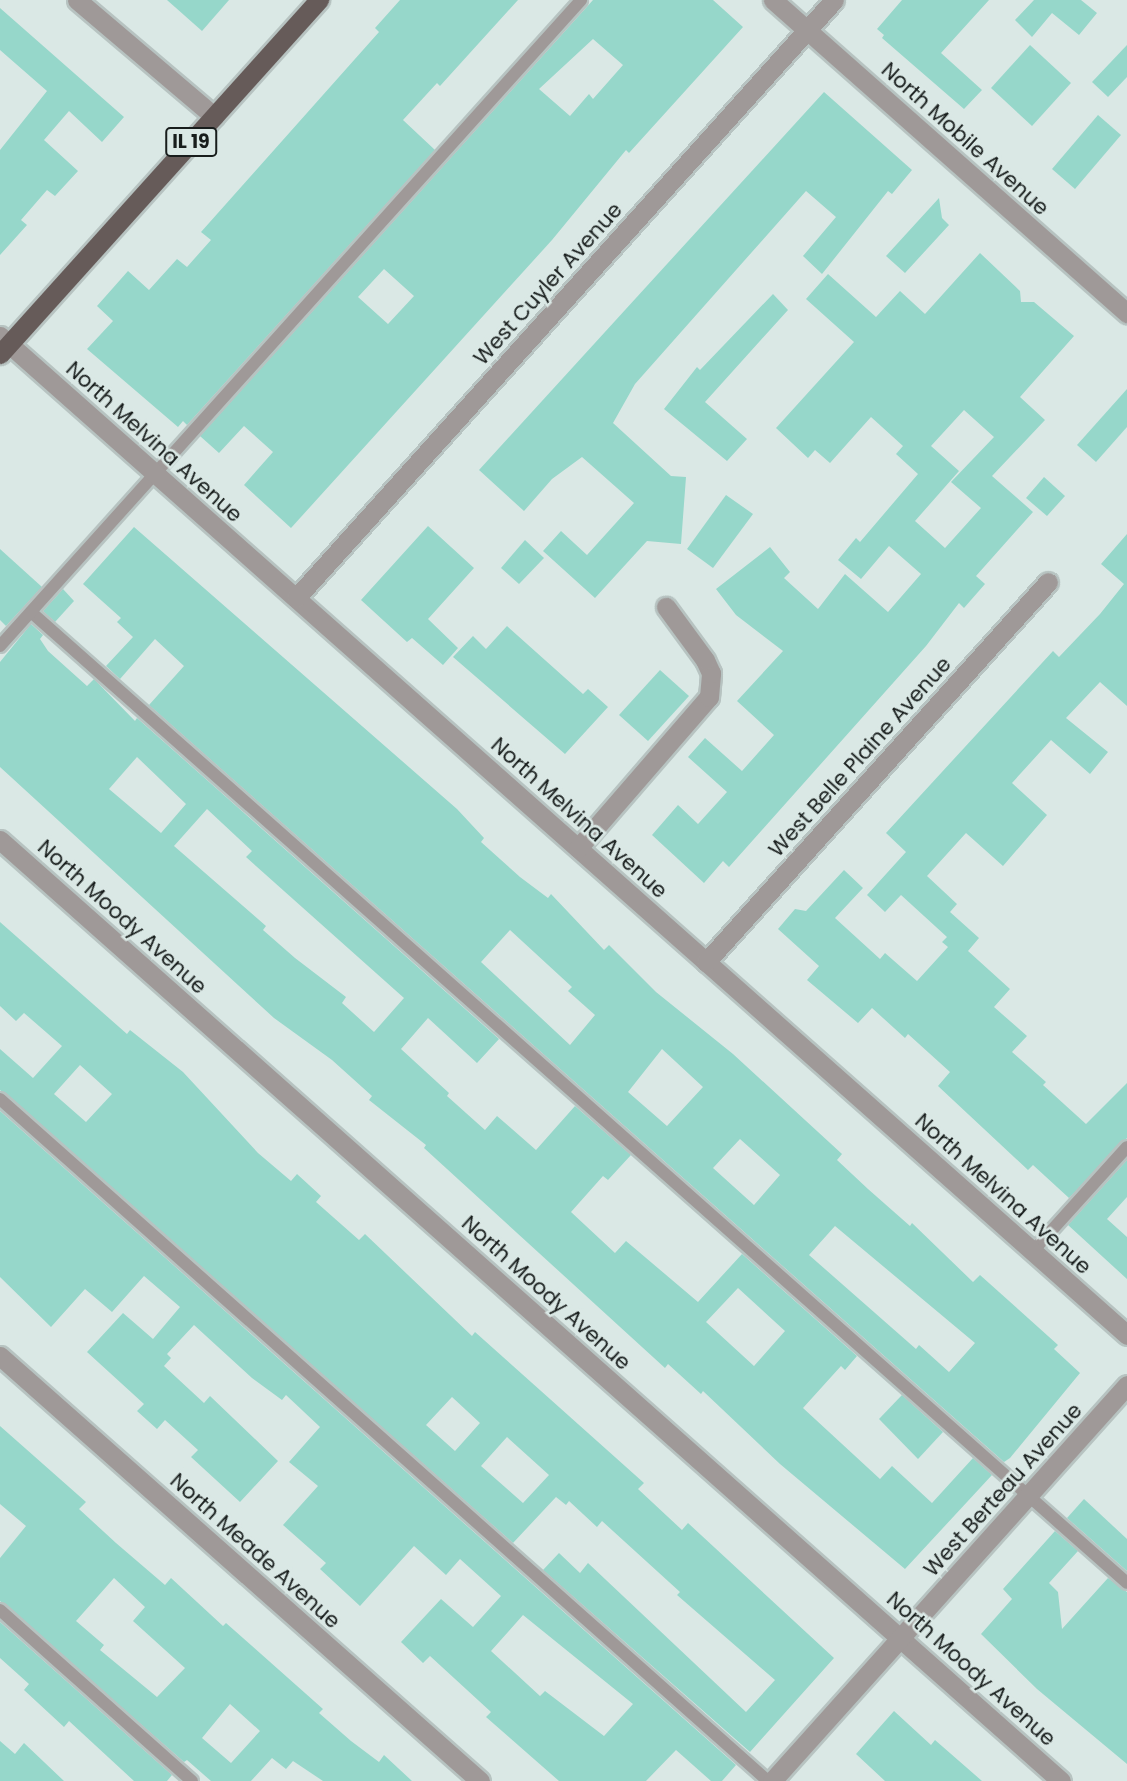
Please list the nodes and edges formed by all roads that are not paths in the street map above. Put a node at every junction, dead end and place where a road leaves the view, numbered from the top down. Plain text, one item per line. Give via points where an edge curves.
1 (77, 0) edge
2 (319, 0) edge
3 (581, 0) edge
4 (774, 0) edge
5 (834, 0) edge
6 (807, 30) junction
7 (214, 116) junction
8 (1127, 313) edge
9 (3, 344) edge
10 (155, 473) junction
11 (1048, 582) dead end
12 (296, 598) junction
13 (666, 607) dead end
14 (31, 612) junction
15 (0, 646) edge
16 (0, 840) edge
17 (578, 848) junction
18 (706, 962) junction
19 (0, 1099) edge
20 (1127, 1147) edge
21 (1033, 1251) junction
22 (1127, 1335) edge
23 (0, 1356) edge
24 (1127, 1385) edge
25 (1028, 1496) junction
26 (1127, 1583) edge
27 (0, 1610) edge
28 (901, 1637) junction
29 (192, 1781) edge
30 (480, 1781) edge
31 (770, 1781) edge
32 (1061, 1781) edge

1 - 7 street
2 - 7 main road, IL 19
3 - 10 lane
4 - 6 street, North Mobile Avenue
5 - 6 street, West Cuyler Avenue
6 - 8 street, North Mobile Avenue
6 - 12 street, West Cuyler Avenue
7 - 9 main road, IL 19
9 - 10 street, North Melvina Avenue
10 - 12 street, North Melvina Avenue
10 - 14 lane
11 - 18 street, West Belle Plaine Avenue
12 - 17 street, North Melvina Avenue
13 - 17 street via 705,660 711,673 709,697
14 - 15 lane
14 - 25 lane
16 - 28 street, North Moody Avenue
17 - 18 street, North Melvina Avenue
18 - 21 street, North Melvina Avenue
19 - 31 lane
20 - 21 lane
21 - 22 street, North Melvina Avenue
23 - 30 street, North Meade Avenue
24 - 25 street, West Berteau Avenue
25 - 26 lane
25 - 28 street, West Berteau Avenue
27 - 29 lane
28 - 31 street, West Berteau Avenue
28 - 32 street, North Moody Avenue

